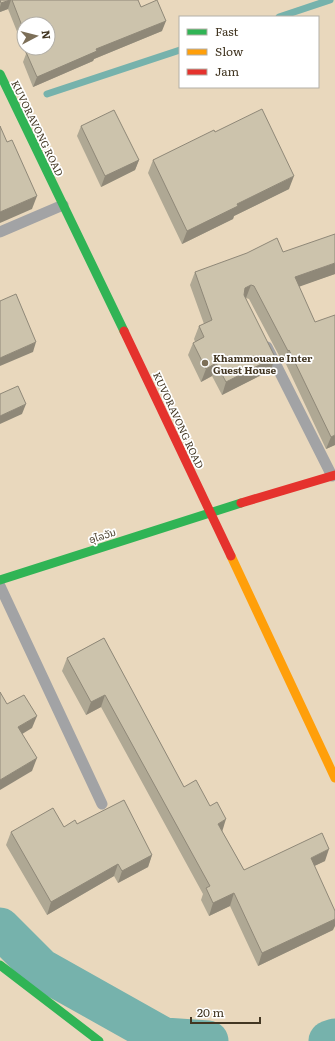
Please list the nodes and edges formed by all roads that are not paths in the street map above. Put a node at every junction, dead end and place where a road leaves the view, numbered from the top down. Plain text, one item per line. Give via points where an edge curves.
1 (0, 74) edge
2 (63, 204) junction
3 (0, 232) edge
4 (261, 334) edge
5 (334, 476) edge
6 (210, 512) junction
7 (0, 580) edge
8 (0, 586) edge
9 (335, 778) edge
10 (102, 804) dead end
11 (0, 964) edge
12 (99, 1041) edge

1 - 2 street, KUVORAVONG ROAD
2 - 3 lane
2 - 6 street, KUVORAVONG ROAD
4 - 5 lane
5 - 6 street, ອຸໄລວັນ
6 - 7 street, ອຸໄລວັນ
6 - 9 street, KUVORAVONG ROAD
8 - 10 lane
11 - 12 street

